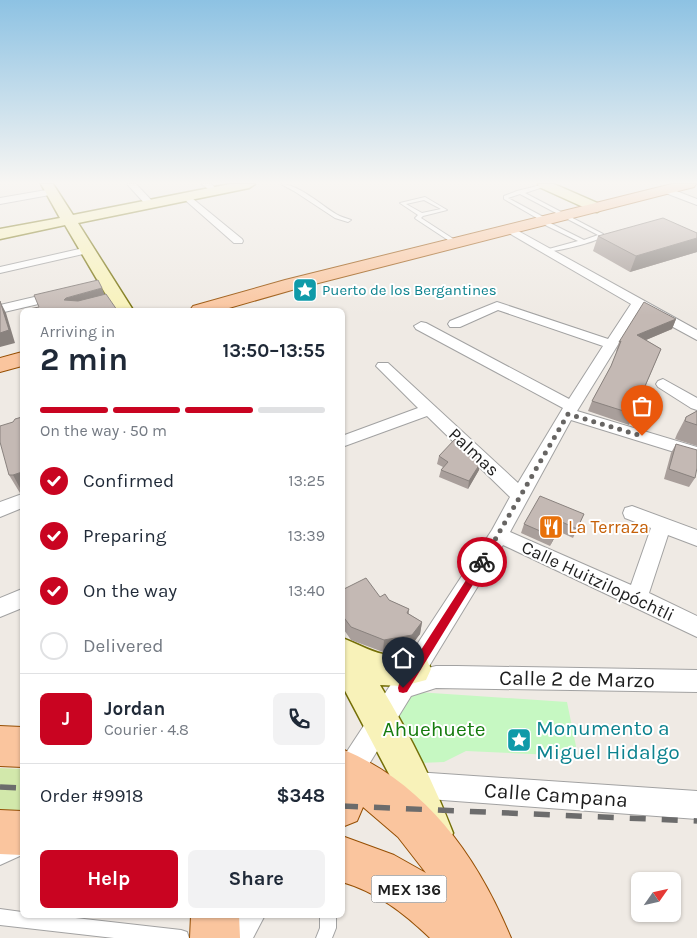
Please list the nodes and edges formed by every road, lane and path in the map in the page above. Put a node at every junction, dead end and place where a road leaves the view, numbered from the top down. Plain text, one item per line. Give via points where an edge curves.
1 (33, 228) edge
2 (73, 228) edge
3 (223, 228) edge
4 (433, 228) edge
5 (519, 228) edge
6 (558, 228) edge
7 (589, 228) edge
8 (510, 230) junction
9 (0, 234) edge
10 (238, 241) dead end
11 (584, 242) junction
12 (456, 243) junction
13 (88, 250) junction
14 (547, 251) junction
15 (0, 270) edge
16 (75, 291) edge
17 (117, 303) edge
18 (638, 303) junction
19 (208, 308) edge
20 (0, 309) edge
21 (455, 324) dead end
22 (421, 326) dead end
23 (697, 336) edge
24 (610, 344) junction
25 (20, 360) edge
26 (0, 365) edge
27 (383, 366) dead end
28 (662, 384) dead end
29 (697, 405) edge
30 (428, 410) junction
31 (570, 410) junction
32 (345, 441) edge
33 (697, 453) edge
34 (520, 495) junction
35 (20, 502) edge
36 (0, 510) edge
37 (632, 513) dead end
38 (662, 525) junction
39 (499, 535) junction
40 (697, 538) edge
41 (637, 597) junction
42 (20, 599) edge
43 (0, 608) edge
44 (697, 627) edge
45 (345, 654) edge
46 (345, 658) edge
47 (415, 669) junction
48 (457, 677) junction
49 (697, 681) edge
50 (382, 720) junction
51 (0, 746) edge
52 (20, 747) edge
53 (345, 783) edge
54 (415, 785) junction
55 (697, 805) edge
56 (0, 832) edge
57 (20, 833) edge
58 (20, 849) edge
59 (439, 849) junction
60 (0, 858) edge
61 (345, 860) edge
62 (0, 917) edge
63 (215, 918) edge
64 (248, 918) edge
65 (328, 918) edge
66 (181, 938) edge
67 (215, 938) edge
68 (235, 938) edge
69 (324, 938) edge
70 (465, 938) edge
71 (486, 938) edge

1 - 9 main road
2 - 13 main road
3 - 10 street
4 - 12 lane
5 - 8 main road
6 - 11 lane
7 - 11 lane via 601,234
8 - 12 main road
8 - 14 street
11 - 14 lane
12 - 19 main road
13 - 15 street
13 - 17 main road via 100,285
14 - 18 street
16 - 20 street
18 - 23 street
18 - 24 street
21 - 24 street via 497,306
22 - 31 street
24 - 31 street
25 - 26 main road
27 - 30 street, Palmas
28 - 29 street
30 - 32 street
30 - 34 street, Palmas
31 - 33 street
31 - 34 street
34 - 39 street
35 - 36 street
37 - 38 street
38 - 40 street
38 - 41 street
39 - 41 street, Calle Huitzilopóchtli
39 - 47 street
41 - 44 street, Calle Huitzilopóchtli
42 - 43 street
45 - 47 main road via 382,670
46 - 50 main road
47 - 48 street, Calle 2 de Marzo via 436,677
47 - 48 street via 430,657
47 - 50 street
48 - 49 street, Calle 2 de Marzo
50 - 53 street
50 - 54 main road
51 - 52 main road
53 - 59 main road, MEX 136 via 399,808
54 - 55 street, Calle Campana
54 - 59 main road
56 - 57 main road
58 - 60 lane
59 - 71 main road, MEX 136
61 - 70 main road, MEX 136 via 382,873 420,895
62 - 66 lane
63 - 67 main road
64 - 68 street
65 - 69 lane

